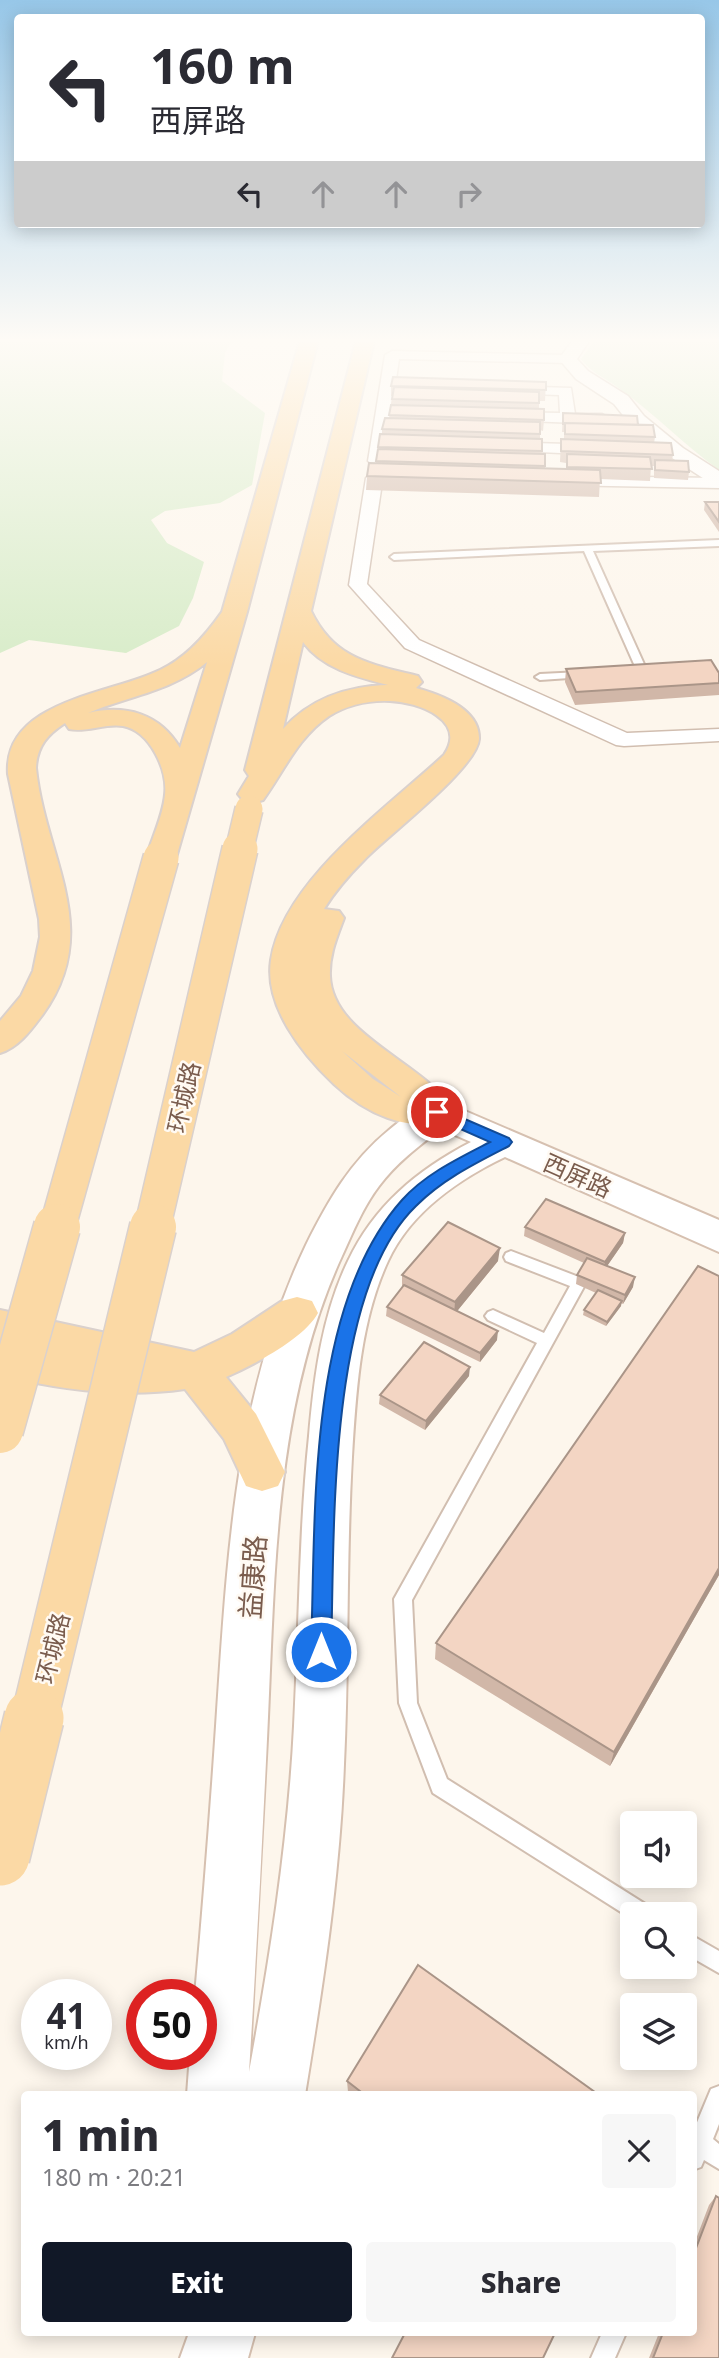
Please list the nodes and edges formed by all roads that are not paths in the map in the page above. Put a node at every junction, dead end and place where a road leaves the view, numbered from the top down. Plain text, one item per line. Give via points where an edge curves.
1 (280, 447) edge
2 (339, 447) edge
3 (384, 447) edge
4 (522, 447) edge
5 (670, 447) edge
6 (622, 450) edge
7 (649, 451) edge
8 (676, 452) junction
9 (376, 461) edge
10 (415, 479) edge
11 (540, 481) edge
12 (719, 482) edge
13 (719, 543) edge
14 (587, 548) junction
15 (394, 557) dead end
16 (237, 606) junction
17 (299, 607) junction
18 (656, 672) edge
19 (630, 673) edge
20 (643, 673) junction
21 (592, 675) edge
22 (540, 677) dead end
23 (719, 735) edge
24 (180, 794) junction
25 (251, 801) junction
26 (0, 1041) edge
27 (0, 1072) edge
28 (437, 1112) junction
29 (504, 1142) junction
30 (719, 1237) edge
31 (511, 1257) dead end
32 (297, 1313) junction
33 (493, 1316) dead end
34 (0, 1327) edge
35 (547, 1341) junction
36 (0, 1358) edge
37 (195, 1370) junction
38 (0, 1430) edge
39 (262, 1472) junction
40 (0, 1856) edge
41 (624, 1902) edge
42 (697, 1949) edge
43 (719, 1963) edge
44 (218, 2091) edge
45 (276, 2091) edge
46 (719, 2096) edge
47 (697, 2151) edge
48 (719, 2158) edge
49 (201, 2336) edge
50 (221, 2336) edge
51 (613, 2336) edge
52 (199, 2358) edge
53 (215, 2358) edge
54 (603, 2358) edge

1 - 16 main road
2 - 17 main road, 环城路
3 - 9 street
4 - 6 street
5 - 8 street
7 - 8 street
8 - 12 street
10 - 23 street via 374,478 358,585 412,644 624,740
11 - 12 street
13 - 14 lane
14 - 15 lane
14 - 20 lane
16 - 24 main road
16 - 26 main road via 205,651 180,670 58,716 26,744 22,770 55,919 56,943 53,966 39,996
17 - 25 main road, 环城路
17 - 28 main road via 310,637 330,655 449,694 470,707 487,729 486,750 472,769 349,887 328,918 314,956 317,995 332,1021
18 - 20 lane
19 - 20 lane
21 - 22 lane
24 - 27 main road via 169,749 143,722 90,720 67,729 51,747 46,768 81,915 82,955 75,982 59,1011
24 - 38 main road, bridge
25 - 28 main road via 278,754 301,726 344,699 379,694 420,698 443,706 463,727 465,742 454,761 317,893 295,930 286,965 293,1009 331,1061 390,1107
25 - 40 main road, 环城路, bridge via 117,1383
28 - 29 main road, 西屏路
28 - 32 main road, 益康路 via 391,1148 365,1176 328,1241
29 - 30 main road, 西屏路
29 - 45 main road via 446,1172 409,1202 374,1250 352,1307 336,1384 327,1479 314,1833
31 - 35 lane via 579,1283
32 - 37 main road
32 - 39 main road, 益康路 via 281,1364
33 - 35 lane
34 - 37 main road
35 - 41 lane via 403,1599 408,1703 440,1787
36 - 37 main road via 84,1373
37 - 39 main road via 240,1427
39 - 44 main road, 益康路
42 - 43 lane
46 - 47 lane
47 - 48 lane
49 - 52 main road
50 - 53 main road
51 - 54 lane

